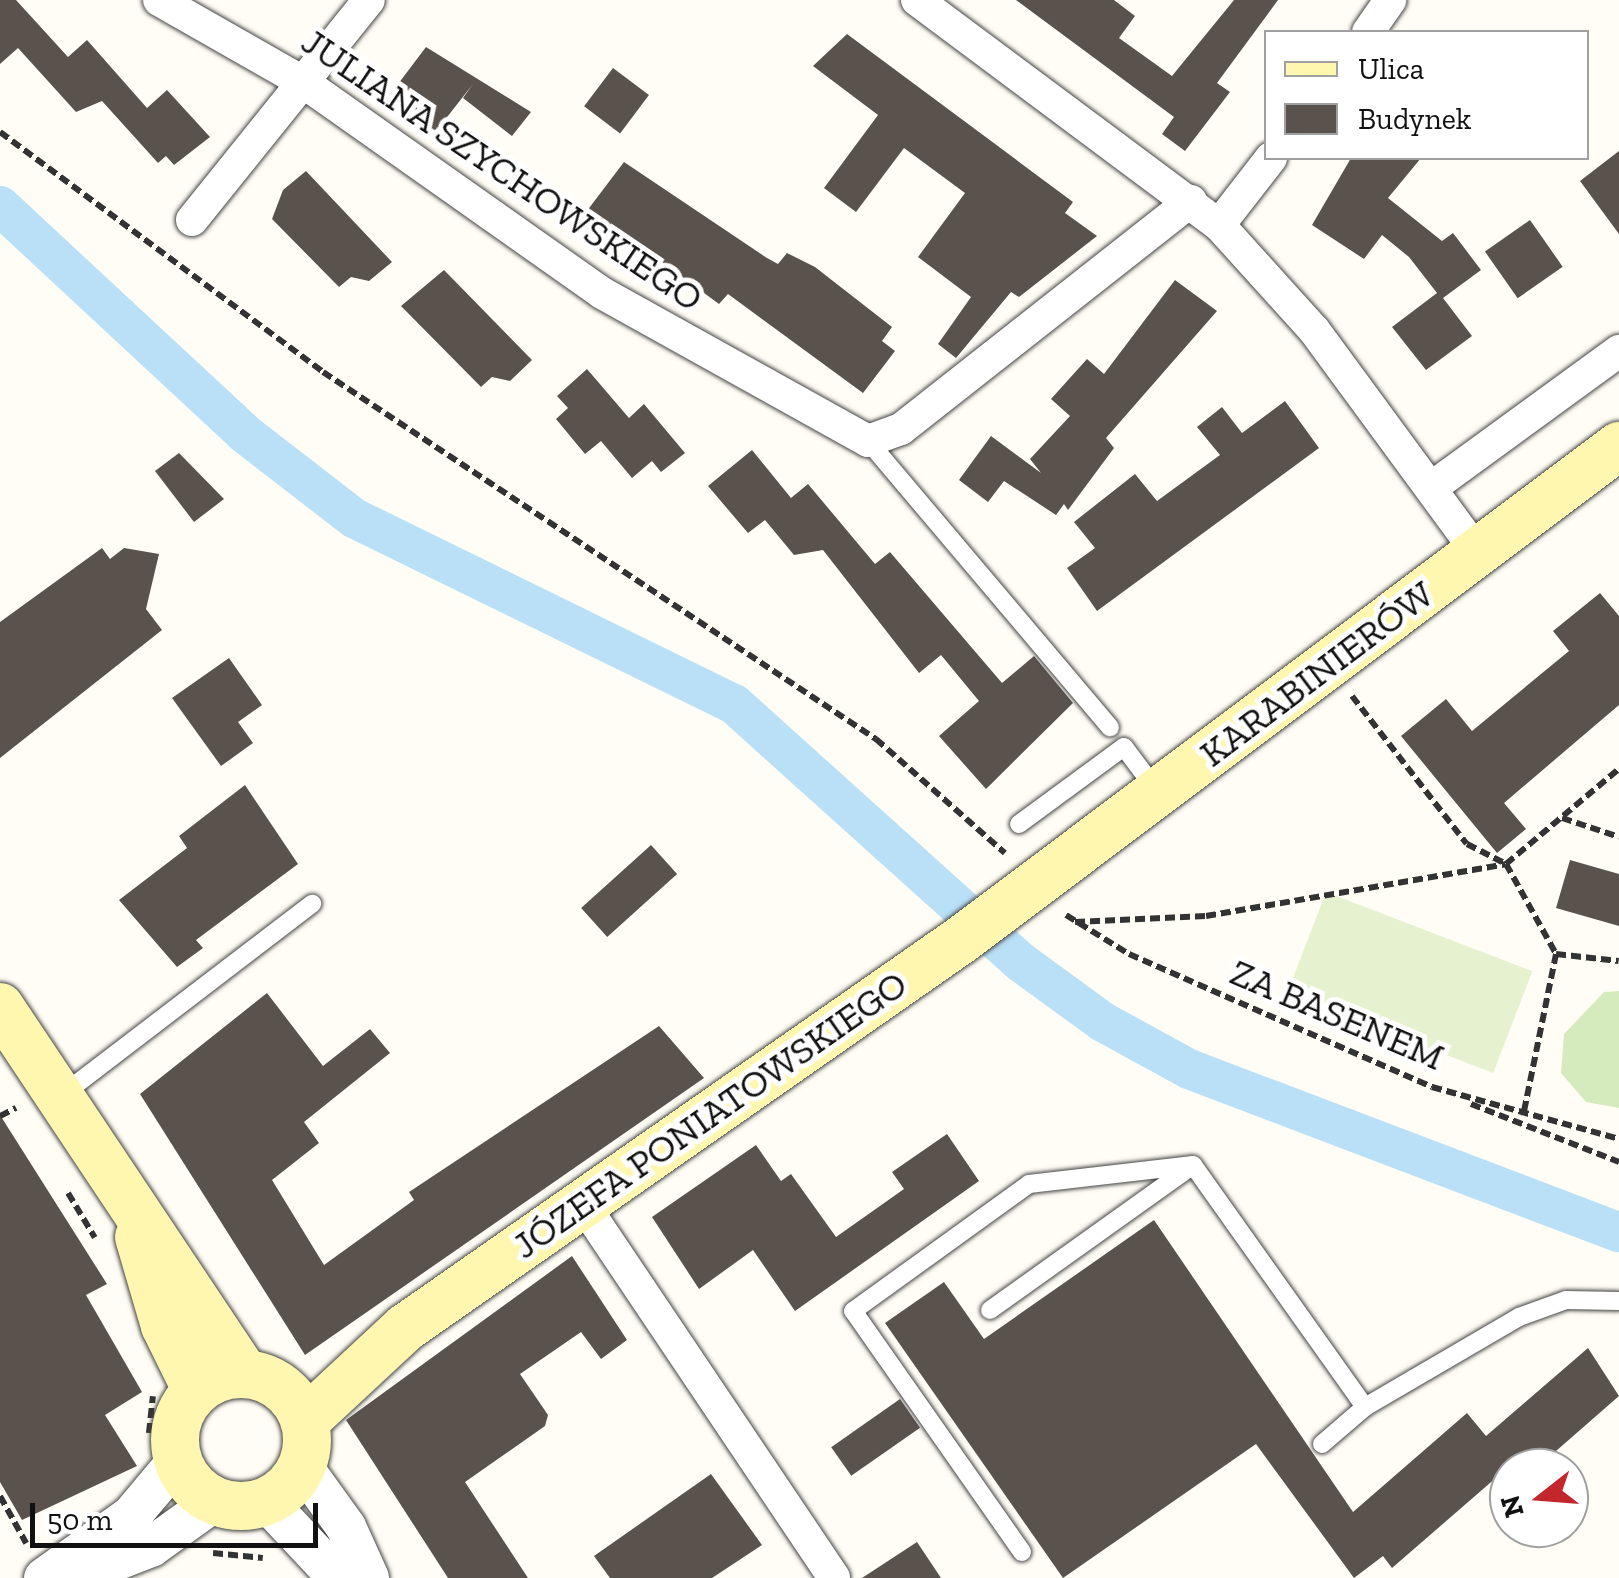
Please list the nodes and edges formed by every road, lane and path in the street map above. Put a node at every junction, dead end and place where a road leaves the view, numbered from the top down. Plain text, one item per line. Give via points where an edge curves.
1 (159, 0) edge
2 (369, 0) edge
3 (917, 0) edge
4 (1390, 0) edge
5 (1369, 30) edge
6 (303, 82) junction
7 (0, 132) edge
8 (1269, 160) edge
9 (1191, 201) junction
10 (192, 220) dead end
11 (1219, 225) junction
12 (1619, 350) edge
13 (868, 441) junction
14 (1619, 446) edge
15 (1432, 488) junction
16 (1478, 552) junction
17 (1345, 687) dead end
18 (1110, 727) dead end
19 (1619, 769) edge
20 (1159, 793) junction
21 (1561, 818) junction
22 (1019, 824) dead end
23 (1619, 837) edge
24 (1506, 864) junction
25 (1029, 889) junction
26 (312, 904) dead end
27 (1074, 922) junction
28 (1556, 954) junction
29 (1619, 961) edge
30 (0, 1007) edge
31 (1432, 1088) junction
32 (8, 1096) dead end
33 (34, 1110) junction
34 (0, 1116) edge
35 (1523, 1116) junction
36 (1619, 1140) edge
37 (1619, 1162) edge
38 (1193, 1165) junction
39 (57, 1174) dead end
40 (583, 1204) junction
41 (132, 1210) junction
42 (108, 1258) dead end
43 (1619, 1301) edge
44 (990, 1310) dead end
45 (177, 1383) junction
46 (1364, 1407) junction
47 (283, 1412) junction
48 (1322, 1444) dead end
49 (161, 1454) junction
50 (0, 1496) edge
51 (215, 1501) junction
52 (266, 1502) junction
53 (1022, 1552) dead end
54 (197, 1560) dead end
55 (36, 1561) edge
56 (280, 1572) dead end
57 (72, 1578) edge
58 (338, 1578) edge
59 (368, 1578) edge
60 (834, 1578) edge

1 - 6 street, JULIANA SZYCHOWSKIEGO
2 - 6 street
3 - 9 street
4 - 5 street
6 - 10 street
6 - 13 street, JULIANA SZYCHOWSKIEGO via 602,293
7 - 25 path, ZA BASENEM via 323,372 876,738
8 - 11 street
9 - 11 street
9 - 13 street via 900,429
11 - 15 street via 1314,330
12 - 15 street
13 - 18 lane
14 - 16 main road, KARABINIERÓW
15 - 16 street
16 - 20 main road, KARABINIERÓW
17 - 24 path via 1467,844
19 - 21 path
20 - 22 lane via 1124,747
20 - 25 main road, KARABINIERÓW
21 - 23 path
21 - 24 path
24 - 27 path via 1206,916
24 - 28 path
25 - 27 path, ZA BASENEM
25 - 40 main road, JÓZEFA PONIATOWSKIEGO
26 - 33 lane
27 - 31 path, ZA BASENEM
28 - 29 path
28 - 35 path
30 - 33 main road
31 - 35 path, ZA BASENEM
31 - 37 path
32 - 33 path
33 - 34 path
33 - 41 main road
35 - 36 path, ZA BASENEM
38 - 44 lane
38 - 46 lane
38 - 53 lane via 1030,1184 853,1311
39 - 42 path
40 - 47 main road, JÓZEFA PONIATOWSKIEGO
40 - 60 street
41 - 45 main road
41 - 47 main road
43 - 46 lane via 1566,1300 1518,1317
45 - 47 main road, JÓZEFA PONIATOWSKIEGO
45 - 49 path
45 - 49 main road via 177,1423
46 - 48 lane
47 - 52 main road
47 - 59 street
49 - 51 main road
49 - 55 street via 131,1516
50 - 55 path
51 - 52 main road
51 - 57 street via 150,1547
52 - 58 street
54 - 56 path via 241,1549

